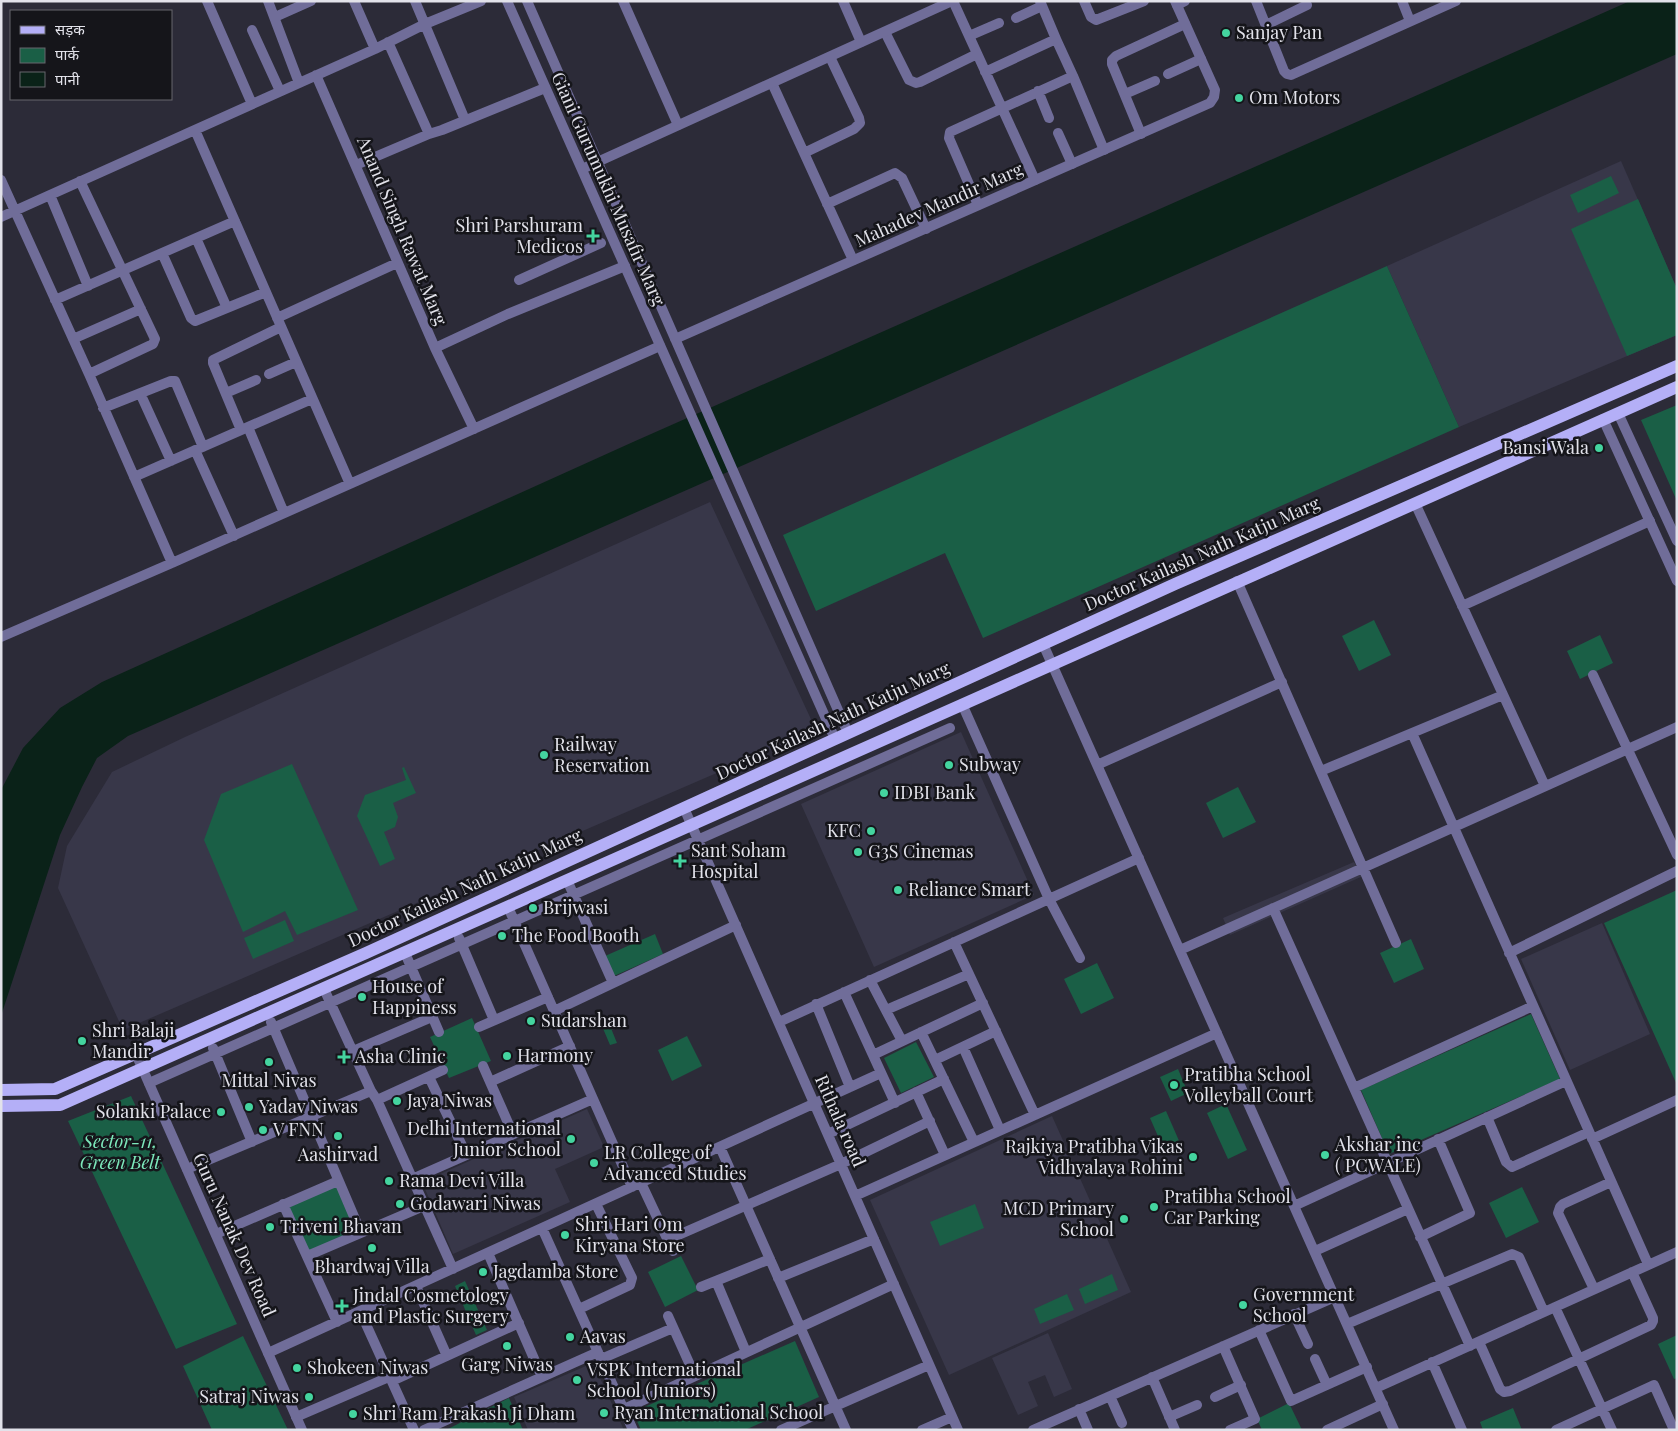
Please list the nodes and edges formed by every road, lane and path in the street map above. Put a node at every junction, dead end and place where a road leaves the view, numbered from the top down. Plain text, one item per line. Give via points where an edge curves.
1 (207, 1) edge
2 (268, 1) edge
3 (311, 1) edge
4 (354, 1) edge
5 (415, 1) edge
6 (481, 1) edge
7 (507, 1) edge
8 (527, 1) edge
9 (623, 1) edge
10 (842, 1) edge
11 (953, 1) edge
12 (1084, 1) edge
13 (1144, 1) edge
14 (1256, 1) edge
15 (1402, 1) edge
16 (1456, 1) edge
17 (1179, 2) edge
18 (1041, 3) edge
19 (1126, 4) edge
20 (1307, 5) dead end
21 (275, 17) junction
22 (1016, 18) dead end
23 (1410, 21) junction
24 (999, 23) dead end
25 (425, 24) junction
26 (1185, 24) junction
27 (1266, 25) junction
28 (252, 30) dead end
29 (885, 32) junction
30 (969, 36) junction
31 (1056, 40) junction
32 (388, 42) junction
33 (861, 42) junction
34 (375, 49) junction
35 (977, 54) junction
36 (830, 57) junction
37 (1201, 59) junction
38 (985, 72) junction
39 (1168, 74) dead end
40 (316, 75) junction
41 (1073, 76) junction
42 (1155, 81) dead end
43 (299, 83) junction
44 (772, 83) junction
45 (545, 88) junction
46 (280, 91) junction
47 (1038, 92) junction
48 (1125, 94) junction
49 (252, 104) junction
50 (1002, 107) junction
51 (1049, 118) dead end
52 (465, 120) junction
53 (678, 126) junction
54 (195, 130) junction
55 (1058, 133) dead end
56 (429, 134) junction
57 (1141, 134) junction
58 (1104, 150) junction
59 (804, 153) junction
60 (598, 162) junction
61 (1072, 164) junction
62 (356, 165) junction
63 (582, 169) junction
64 (1, 180) edge
65 (1035, 180) junction
66 (80, 181) junction
67 (50, 195) junction
68 (828, 204) junction
69 (978, 205) junction
70 (15, 210) junction
71 (1, 217) edge
72 (235, 221) junction
73 (926, 229) junction
74 (196, 238) junction
75 (601, 243) dead end
76 (162, 253) junction
77 (853, 260) junction
78 (397, 263) junction
79 (625, 266) junction
80 (124, 270) junction
81 (519, 280) dead end
82 (88, 286) junction
83 (266, 292) junction
84 (55, 300) junction
85 (226, 308) junction
86 (141, 309) junction
87 (279, 323) junction
88 (73, 339) junction
89 (675, 339) junction
90 (660, 346) junction
91 (435, 348) junction
92 (296, 362) junction
93 (1677, 366) edge
94 (89, 374) junction
95 (269, 374) dead end
96 (256, 380) dead end
97 (1677, 387) edge
98 (140, 393) junction
99 (226, 393) junction
100 (312, 399) junction
101 (103, 408) junction
102 (1618, 413) junction
103 (1603, 419) junction
104 (245, 428) junction
105 (474, 429) junction
106 (199, 449) junction
107 (171, 461) junction
108 (134, 478) junction
109 (350, 484) junction
110 (1415, 502) junction
111 (1361, 503) junction
112 (284, 513) junction
113 (1650, 521) junction
114 (1370, 522) junction
115 (234, 536) junction
116 (1677, 541) edge
117 (172, 563) junction
118 (1237, 581) junction
119 (1677, 581) edge
120 (1462, 606) junction
121 (2, 635) edge
122 (1043, 644) junction
123 (1052, 663) junction
124 (1593, 675) dead end
125 (1282, 682) junction
126 (1503, 695) junction
127 (962, 704) junction
128 (1677, 727) edge
129 (950, 728) dead end
130 (848, 733) junction
131 (1412, 733) junction
132 (835, 739) junction
133 (1628, 749) junction
134 (1097, 765) junction
135 (1321, 771) junction
136 (1545, 786) junction
137 (684, 808) junction
138 (692, 824) junction
139 (1453, 827) junction
140 (698, 839) junction
141 (1677, 855) edge
142 (1139, 858) junction
143 (1363, 868) junction
144 (1677, 871) edge
145 (567, 880) junction
146 (573, 894) junction
147 (1049, 899) junction
148 (508, 907) junction
149 (1273, 908) junction
150 (514, 921) junction
151 (736, 925) junction
152 (456, 930) junction
153 (954, 942) junction
154 (1396, 943) dead end
155 (462, 944) junction
156 (1180, 950) junction
157 (405, 953) junction
158 (1509, 953) junction
159 (1080, 958) dead end
160 (411, 966) junction
161 (969, 974) junction
162 (870, 980) junction
163 (613, 983) junction
164 (324, 989) junction
165 (844, 992) junction
166 (548, 997) junction
167 (330, 1002) junction
168 (983, 1003) junction
169 (816, 1004) junction
170 (1533, 1006) junction
171 (554, 1010) junction
172 (886, 1010) junction
173 (267, 1014) junction
174 (432, 1017) junction
175 (494, 1020) junction
176 (778, 1022) junction
177 (480, 1027) dead end
178 (273, 1028) junction
179 (996, 1031) junction
180 (440, 1032) dead end
181 (921, 1032) junction
182 (1217, 1033) junction
183 (209, 1039) junction
184 (902, 1041) junction
185 (570, 1046) junction
186 (962, 1047) junction
187 (353, 1051) junction
188 (215, 1053) junction
189 (136, 1054) junction
190 (873, 1055) junction
191 (935, 1060) junction
192 (483, 1066) dead end
193 (143, 1068) junction
194 (443, 1070) dead end
195 (881, 1073) junction
196 (429, 1076) junction
197 (944, 1079) junction
198 (1566, 1081) junction
199 (490, 1082) junction
200 (149, 1083) junction
201 (850, 1087) junction
202 (1354, 1088) junction
203 (1, 1090) edge
204 (916, 1092) junction
205 (374, 1096) junction
206 (593, 1098) junction
207 (1677, 1100) edge
208 (895, 1103) junction
209 (814, 1104) junction
210 (1, 1106) edge
211 (1034, 1115) junction
212 (311, 1117) junction
213 (1488, 1117) junction
214 (930, 1121) junction
215 (1000, 1130) junction
216 (513, 1134) junction
217 (828, 1134) junction
218 (1591, 1136) junction
219 (1438, 1139) junction
220 (252, 1142) junction
221 (974, 1142) junction
222 (720, 1146) junction
223 (466, 1154) junction
224 (945, 1155) junction
225 (1387, 1162) junction
226 (841, 1164) junction
227 (187, 1169) junction
228 (412, 1179) junction
229 (338, 1180) junction
230 (1611, 1182) junction
231 (637, 1185) junction
232 (855, 1196) junction
233 (283, 1204) junction
234 (596, 1204) junction
235 (424, 1206) junction
236 (746, 1206) junction
237 (1294, 1206) junction
238 (1408, 1210) junction
239 (542, 1228) junction
240 (360, 1233) junction
241 (216, 1234) junction
242 (1420, 1237) junction
243 (874, 1239) junction
244 (667, 1240) junction
245 (672, 1251) dead end
246 (1315, 1251) junction
247 (1677, 1252) edge
248 (488, 1253) junction
249 (307, 1256) junction
250 (770, 1259) junction
251 (1648, 1264) junction
252 (453, 1269) junction
253 (1632, 1272) junction
254 (778, 1278) junction
255 (716, 1281) junction
256 (1441, 1283) junction
257 (894, 1284) junction
258 (416, 1286) junction
259 (701, 1287) dead end
260 (1594, 1289) junction
261 (1335, 1296) junction
262 (1555, 1307) junction
263 (579, 1309) junction
264 (360, 1311) junction
265 (1544, 1312) junction
266 (1294, 1314) junction
267 (668, 1316) dead end
268 (337, 1322) junction
269 (519, 1323) junction
270 (1347, 1324) junction
271 (800, 1327) junction
272 (673, 1328) junction
273 (1259, 1330) junction
274 (1308, 1344) dead end
275 (1474, 1344) junction
276 (1223, 1346) junction
277 (746, 1352) junction
278 (268, 1353) junction
279 (600, 1355) junction
280 (447, 1356) junction
281 (1579, 1358) junction
282 (1315, 1359) dead end
283 (1432, 1362) junction
284 (929, 1365) junction
285 (1366, 1367) junction
286 (695, 1376) junction
287 (542, 1377) junction
288 (1152, 1377) junction
289 (391, 1379) junction
290 (1240, 1385) junction
291 (1327, 1385) junction
292 (1376, 1388) junction
293 (1110, 1396) junction
294 (1215, 1397) dead end
295 (1383, 1404) junction
296 (1197, 1405) dead end
297 (835, 1406) junction
298 (1602, 1408) junction
299 (624, 1409) junction
300 (1079, 1410) junction
301 (296, 1417) junction
302 (952, 1417) junction
303 (1170, 1417) junction
304 (1122, 1423) dead end
305 (1039, 1429) edge
306 (302, 1430) edge
307 (414, 1430) edge
308 (424, 1430) edge
309 (633, 1430) edge
310 (781, 1430) edge
311 (846, 1430) edge
312 (922, 1430) edge
313 (958, 1430) edge
314 (1088, 1430) edge
315 (1175, 1430) edge
316 (1230, 1430) edge
317 (1327, 1430) edge
318 (1394, 1430) edge
319 (1462, 1430) edge
320 (1556, 1430) edge
321 (1612, 1430) edge
322 (1674, 1430) edge

1 - 49 street
2 - 21 street
3 - 21 street
4 - 34 street
5 - 25 street
6 - 25 street
7 - 45 street, Giani Gurumukhi Musafir Marg
8 - 60 street, Giani Gurumukhi Musafir Marg
9 - 53 street
10 - 33 street
11 - 29 street
11 - 30 street
12 - 19 street via 1091,17 1096,20
13 - 19 street
14 - 27 street
15 - 23 street
16 - 23 street
17 - 26 street
18 - 22 street
18 - 31 street
20 - 27 street
21 - 43 street
23 - 27 street via 1292,74 1284,71
24 - 30 street
25 - 32 street
25 - 52 street
26 - 37 street
26 - 48 street via 1112,60
28 - 46 street
29 - 33 street
29 - 35 street via 909,80 913,82 920,82
30 - 35 street
31 - 38 street
31 - 41 street
32 - 34 street
32 - 56 street
33 - 36 street
34 - 40 street
35 - 38 street
36 - 44 street
36 - 59 street via 860,123
37 - 39 street
37 - 57 street, Mahadev Mandir Marg via 1215,90 1210,103
38 - 50 street
40 - 43 street
40 - 62 street, Anand Singh Rawat Marg
41 - 47 street
41 - 58 street
42 - 48 street
43 - 46 street
44 - 53 street
44 - 59 street
45 - 52 street
45 - 63 street, Giani Gurumukhi Musafir Marg
46 - 49 street
47 - 50 street
47 - 51 street
48 - 57 street
49 - 54 street
50 - 65 street
50 - 69 street via 952,130 949,135
52 - 56 street
53 - 60 street
54 - 66 street
54 - 72 street
55 - 61 street
56 - 62 street
57 - 58 street, Mahadev Mandir Marg
58 - 61 street, Mahadev Mandir Marg
59 - 68 street
60 - 63 street
60 - 89 street, Giani Gurumukhi Musafir Marg
61 - 65 street, Mahadev Mandir Marg
62 - 78 street, Anand Singh Rawat Marg
63 - 79 street, Giani Gurumukhi Musafir Marg
64 - 70 street
65 - 69 street, Mahadev Mandir Marg
66 - 67 street
66 - 80 street
67 - 70 street
67 - 82 street
68 - 73 street via 896,173 902,178
68 - 77 street
69 - 73 street, Mahadev Mandir Marg
70 - 71 street
70 - 84 street
72 - 74 street
72 - 83 street
73 - 77 street, Mahadev Mandir Marg
74 - 76 street
74 - 85 street
75 - 81 street
76 - 80 street
76 - 85 street via 193,320
77 - 89 street, Mahadev Mandir Marg
78 - 87 street
78 - 91 street, Anand Singh Rawat Marg
79 - 90 street, Giani Gurumukhi Musafir Marg
79 - 91 street, Anand Singh Rawat Marg
80 - 82 street
80 - 86 street
82 - 84 street
83 - 85 street
83 - 87 street
84 - 88 street
86 - 88 street
86 - 94 street via 155,339 153,344
87 - 92 street
87 - 99 street via 213,360
88 - 94 street
89 - 130 street, Giani Gurumukhi Musafir Marg
90 - 105 street
90 - 132 street, Giani Gurumukhi Musafir Marg
91 - 105 street
92 - 95 street
92 - 100 street
93 - 111 main road, Doctor Kailash Nath Katju Marg
94 - 101 street
96 - 99 street
97 - 102 main road, Doctor Kailash Nath Katju Marg
98 - 101 street
98 - 106 street via 175,381
98 - 107 street
99 - 104 street
100 - 104 street
100 - 109 street
101 - 108 street
102 - 103 main road, Doctor Kailash Nath Katju Marg
102 - 116 street
103 - 110 main road, Doctor Kailash Nath Katju Marg
103 - 113 street
104 - 106 street
104 - 112 street
105 - 109 street
106 - 107 street
106 - 115 street
107 - 108 street
108 - 117 street
109 - 112 street
110 - 114 main road, Doctor Kailash Nath Katju Marg
110 - 120 street
111 - 114 main road
111 - 122 main road, Doctor Kailash Nath Katju Marg
112 - 115 street
113 - 119 street
113 - 120 street
114 - 118 main road, Doctor Kailash Nath Katju Marg
115 - 117 street
117 - 121 street
118 - 123 main road, Doctor Kailash Nath Katju Marg
118 - 125 street
120 - 126 street
122 - 123 street
122 - 130 main road, Doctor Kailash Nath Katju Marg
123 - 127 main road, Doctor Kailash Nath Katju Marg
123 - 134 street
124 - 133 street
125 - 134 street
125 - 135 street
126 - 131 street
126 - 136 street
127 - 138 main road, Doctor Kailash Nath Katju Marg
127 - 147 street
128 - 133 street
129 - 140 street
130 - 132 main road, Doctor Kailash Nath Katju Marg
131 - 135 street
131 - 139 street
132 - 137 main road, Doctor Kailash Nath Katju Marg
133 - 136 street
133 - 141 street
134 - 142 street
135 - 143 street
136 - 139 street
137 - 138 street, Rithala road
137 - 189 main road, Doctor Kailash Nath Katju Marg
138 - 140 street, Rithala road
138 - 145 main road, Doctor Kailash Nath Katju Marg
139 - 143 street
139 - 158 street
140 - 146 street
140 - 151 street, Rithala road
142 - 147 street
142 - 156 street
143 - 149 street
143 - 154 street
144 - 158 street
145 - 146 street
145 - 148 main road, Doctor Kailash Nath Katju Marg
146 - 150 street
146 - 163 street
147 - 153 street
147 - 159 street
148 - 150 street
148 - 152 main road, Doctor Kailash Nath Katju Marg
149 - 156 street
149 - 202 street
150 - 155 street
150 - 166 street
151 - 163 street
151 - 176 street, Rithala road
152 - 155 street
152 - 157 main road, Doctor Kailash Nath Katju Marg
153 - 161 street
153 - 162 street
155 - 160 street
155 - 175 street
156 - 182 street
157 - 160 street
157 - 164 main road, Doctor Kailash Nath Katju Marg
158 - 170 street
160 - 167 street
160 - 174 street
161 - 168 street
161 - 172 street
162 - 165 street
162 - 172 street
163 - 171 street
164 - 167 street
164 - 173 main road, Doctor Kailash Nath Katju Marg
165 - 169 street
165 - 190 street
166 - 171 street
166 - 175 street
167 - 178 street
167 - 187 street
168 - 179 street
168 - 181 street
169 - 176 street
169 - 201 street
170 - 198 street
170 - 202 street
171 - 185 street
172 - 184 street
173 - 178 street
173 - 183 main road, Doctor Kailash Nath Katju Marg
174 - 180 street
174 - 187 street
175 - 177 street
176 - 209 street, Rithala road
178 - 188 street
178 - 212 street
179 - 186 street
179 - 211 street
181 - 184 street
181 - 191 street
182 - 211 street
182 - 237 street
183 - 188 street
183 - 193 main road, Doctor Kailash Nath Katju Marg
184 - 190 street
185 - 199 street
185 - 206 street
186 - 191 street
186 - 215 street
187 - 205 street
188 - 200 street
188 - 220 street
189 - 193 street, Guru Nanak Dev Road
189 - 203 main road, Doctor Kailash Nath Katju Marg via 55,1089
190 - 195 street
191 - 197 street
192 - 199 street
193 - 200 street, Guru Nanak Dev Road
193 - 210 main road, Doctor Kailash Nath Katju Marg via 60,1105
194 - 196 street
195 - 201 street
195 - 208 street
196 - 205 street
196 - 223 street
197 - 204 street
197 - 221 street
198 - 213 street
198 - 218 street
199 - 216 street
200 - 227 street, Guru Nanak Dev Road
201 - 209 street
202 - 225 street
204 - 208 street
204 - 214 street
205 - 212 street
205 - 228 street
206 - 216 street
206 - 231 street
207 - 218 street
208 - 217 street
209 - 217 street, Rithala road
209 - 222 street
211 - 215 street
212 - 220 street
212 - 229 street
213 - 218 street via 1506,1162 1512,1166
213 - 219 street
214 - 224 street
214 - 226 street
215 - 221 street
216 - 223 street
217 - 226 street, Rithala road
218 - 230 street
219 - 225 street
219 - 242 street via 1470,1213
220 - 227 street
221 - 224 street
222 - 231 street
222 - 236 street
223 - 228 street
224 - 232 street
225 - 237 street
225 - 238 street
226 - 232 street, Rithala road
226 - 236 street
227 - 241 street, Guru Nanak Dev Road
228 - 235 street
229 - 233 street
229 - 240 street
230 - 251 street
230 - 260 street via 1563,1204 1558,1210
231 - 234 street
231 - 244 street
232 - 243 street, Rithala road
233 - 241 street
233 - 249 street
234 - 239 street
234 - 263 street via 632,1282
235 - 240 street
235 - 252 street
236 - 244 street
236 - 250 street
237 - 246 street
238 - 242 street
238 - 246 street
239 - 248 street
239 - 263 street
240 - 249 street
241 - 278 street, Guru Nanak Dev Road
242 - 256 street
243 - 254 street
243 - 257 street, Rithala road
244 - 245 street
246 - 261 street
247 - 251 street
248 - 252 street
248 - 269 street
249 - 268 street
250 - 254 street
250 - 255 street
251 - 253 street
252 - 258 street
253 - 260 street
253 - 281 street via 1653,1318 1652,1323
254 - 271 street
255 - 259 street
255 - 277 street
256 - 265 street via 1515,1254
256 - 270 street
256 - 275 street
257 - 271 street
257 - 284 street, Rithala road
258 - 264 street
258 - 280 street
260 - 262 street
261 - 266 street
261 - 270 street
262 - 265 street
262 - 281 street
263 - 279 street
264 - 268 street
264 - 289 street
265 - 275 street
266 - 273 street
266 - 274 street
267 - 272 street
268 - 278 street
269 - 280 street
269 - 287 street
270 - 285 street
271 - 277 street
271 - 297 street
272 - 279 street
272 - 286 street
273 - 276 street
273 - 291 street via 1291,1401
275 - 281 street via 1504,1392
275 - 283 street
276 - 288 street
276 - 290 street
277 - 286 street
278 - 301 street, Guru Nanak Dev Road
279 - 287 street
279 - 299 street
280 - 289 street
281 - 298 street
282 - 291 street
283 - 292 street
283 - 319 street
284 - 297 street
284 - 302 street, Rithala road
285 - 291 street
285 - 292 street
286 - 299 street
287 - 308 street
288 - 293 street
288 - 303 street
289 - 301 street
289 - 307 street
290 - 294 street
290 - 316 street via 1255,1419
292 - 295 street
293 - 300 street
293 - 304 street
295 - 317 street
295 - 318 street
296 - 303 street
297 - 310 street
297 - 311 street
298 - 320 street
298 - 321 street
298 - 322 street via 1654,1385
299 - 309 street
300 - 305 street
300 - 314 street
301 - 306 street, Guru Nanak Dev Road
302 - 312 street
302 - 313 street, Rithala road
303 - 315 street

